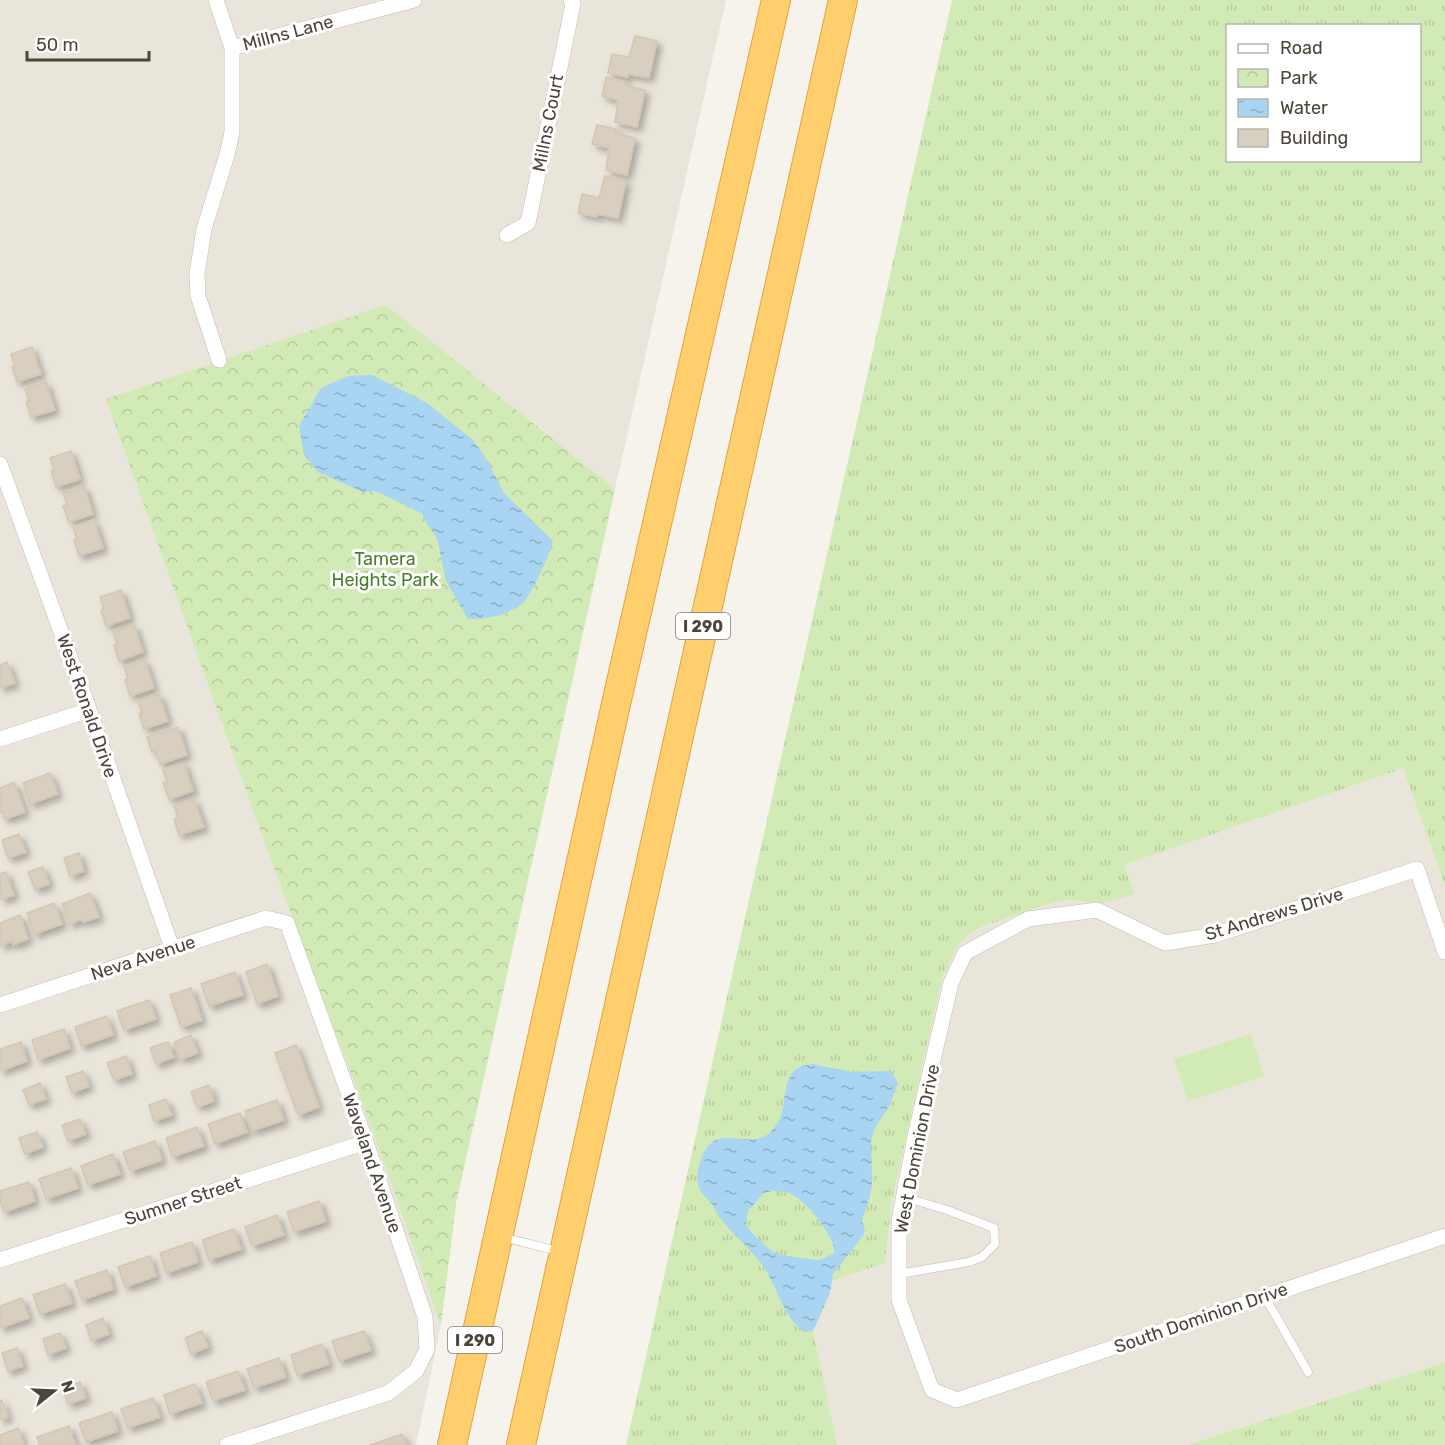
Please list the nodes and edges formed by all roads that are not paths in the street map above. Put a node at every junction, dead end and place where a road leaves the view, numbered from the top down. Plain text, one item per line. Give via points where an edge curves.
1 (216, 0) edge
2 (414, 0) edge
3 (571, 0) edge
4 (776, 0) edge
5 (843, 0) edge
6 (232, 48) junction
7 (507, 235) dead end
8 (219, 360) dead end
9 (0, 464) edge
10 (3, 483) edge
11 (88, 710) junction
12 (0, 739) edge
13 (287, 923) joint
14 (172, 948) junction
15 (965, 952) joint
16 (1445, 952) edge
17 (0, 1005) edge
18 (366, 1142) junction
19 (904, 1197) junction
20 (498, 1236) junction
21 (1445, 1236) edge
22 (563, 1253) junction
23 (0, 1260) edge
24 (899, 1274) junction
25 (1265, 1297) junction
26 (1308, 1372) dead end
27 (957, 1400) joint
28 (227, 1445) edge
29 (452, 1445) edge
30 (521, 1445) edge

1 - 6 street
2 - 6 street, Millns Lane
3 - 7 street, Millns Court via 528,223
4 - 20 highway, I 290
5 - 22 highway, I 290
6 - 8 street via 232,132 204,229 196,274 198,296
9 - 10 street, West Ronald Drive
10 - 11 street, West Ronald Drive
11 - 12 street
11 - 14 street, West Ronald Drive
13 - 14 street, Neva Avenue via 266,918
13 - 18 street, Waveland Avenue
14 - 17 street, Neva Avenue
15 - 16 street, St Andrews Drive via 1028,919 1097,910 1166,943 1215,935 1417,869
15 - 19 street, West Dominion Drive via 951,983
18 - 23 street, Sumner Street
18 - 28 street, Waveland Avenue via 425,1317 427,1349 416,1371 388,1393
19 - 24 street, West Dominion Drive via 899,1221
19 - 24 lane via 994,1228 995,1244 982,1257 969,1262
20 - 22 lane
20 - 29 highway, I 290
21 - 25 street, South Dominion Drive
22 - 30 highway, I 290
24 - 27 street, West Dominion Drive via 899,1300 932,1390
25 - 26 lane
25 - 27 street, South Dominion Drive

